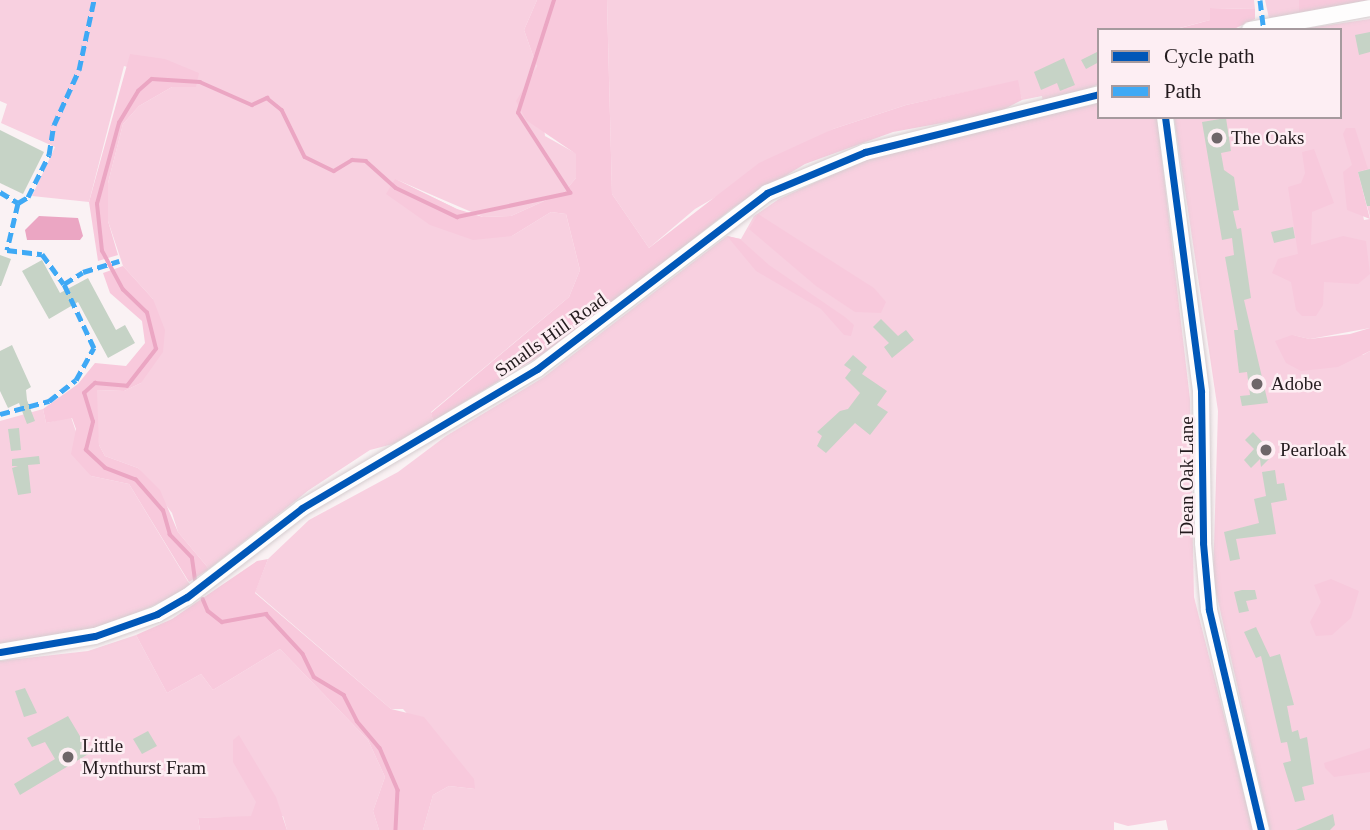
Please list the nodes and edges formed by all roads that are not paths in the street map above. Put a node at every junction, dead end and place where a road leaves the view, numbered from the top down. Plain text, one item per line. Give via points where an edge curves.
1 (1370, 8) edge
2 (1261, 28) edge
3 (1097, 94) edge
4 (1165, 119) edge
5 (0, 652) edge
6 (1261, 830) edge

1 - 2 street
3 - 5 street, Smalls Hill Road via 865,152 767,193 537,369 302,508 187,597 157,614 94,636
4 - 6 street, Dean Oak Lane via 1201,392 1203,543 1209,610

